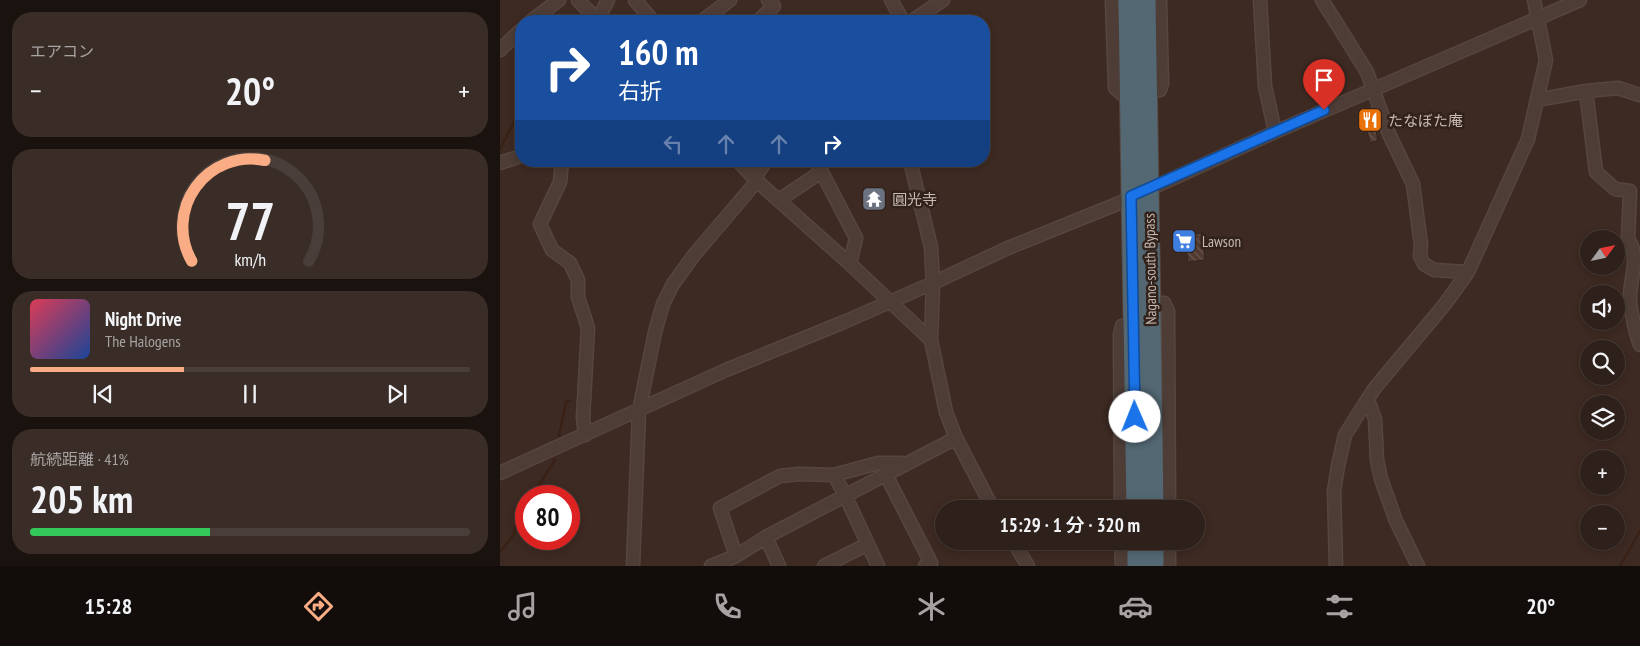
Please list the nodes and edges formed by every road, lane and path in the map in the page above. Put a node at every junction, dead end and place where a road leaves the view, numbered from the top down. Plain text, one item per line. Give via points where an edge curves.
1 (559, 0) edge
2 (578, 0) edge
3 (608, 0) edge
4 (636, 0) edge
5 (730, 0) edge
6 (768, 0) edge
7 (891, 0) edge
8 (943, 0) edge
9 (1112, 0) edge
10 (1128, 0) edge
11 (1146, 0) edge
12 (1160, 0) edge
13 (1260, 0) edge
14 (1322, 0) edge
15 (1534, 0) edge
16 (1580, 0) edge
17 (540, 15) edge
18 (592, 15) edge
19 (601, 15) edge
20 (648, 15) edge
21 (710, 15) edge
22 (764, 15) edge
23 (900, 15) edge
24 (921, 15) edge
25 (1538, 18) junction
26 (515, 36) edge
27 (500, 50) edge
28 (1374, 89) junction
29 (1586, 91) junction
30 (1138, 93) junction
31 (1640, 95) edge
32 (1538, 100) junction
33 (1275, 132) junction
34 (515, 158) edge
35 (500, 163) edge
36 (561, 167) edge
37 (744, 167) edge
38 (762, 167) edge
39 (818, 167) edge
40 (911, 167) edge
41 (757, 181) junction
42 (1140, 193) junction
43 (779, 200) junction
44 (850, 264) junction
45 (1468, 272) junction
46 (933, 283) junction
47 (889, 302) junction
48 (1151, 303) junction
49 (1133, 325) junction
50 (930, 340) junction
51 (1640, 345) edge
52 (1368, 400) junction
53 (639, 412) junction
54 (585, 435) junction
55 (956, 438) junction
56 (907, 463) junction
57 (886, 473) junction
58 (500, 474) edge
59 (834, 474) junction
60 (845, 495) junction
61 (989, 500) edge
62 (1121, 500) edge
63 (1136, 500) edge
64 (1154, 500) edge
65 (1169, 500) edge
66 (766, 537) junction
67 (868, 544) junction
68 (1018, 550) edge
69 (1121, 550) edge
70 (1137, 550) edge
71 (1154, 550) edge
72 (1169, 550) edge
73 (736, 556) junction
74 (633, 566) edge
75 (711, 566) edge
76 (779, 566) edge
77 (825, 566) edge
78 (878, 566) edge
79 (925, 566) edge
80 (1028, 566) edge
81 (1122, 566) edge
82 (1137, 566) edge
83 (1154, 566) edge
84 (1169, 566) edge
85 (1336, 566) edge
86 (1418, 566) edge

1 - 17 street
2 - 18 street
3 - 19 street
4 - 20 street
5 - 21 street
6 - 22 street via 774,6
7 - 23 street
8 - 24 street
9 - 30 street via 1115,88 1122,94
10 - 30 highway, Nagano-south Bypass
11 - 30 highway, Nagano-south Bypass
12 - 30 street via 1162,84 1160,90
13 - 33 street via 1266,86
14 - 28 street via 1367,72
15 - 25 street
16 - 25 street
25 - 28 street
25 - 32 street via 1546,60
26 - 27 street
28 - 33 street
28 - 45 street via 1389,134 1413,184 1420,256 1424,264 1434,270
29 - 31 street via 1618,88
29 - 32 street
29 - 51 street via 1596,172 1614,189 1630,191 1628,239 1635,246 1637,256 1629,296
30 - 42 highway, Nagano-south Bypass
32 - 45 street via 1528,139
33 - 42 street
34 - 35 street
36 - 54 street via 560,182 540,224 552,250 570,263 578,280 578,298 588,328
37 - 41 street
38 - 41 street
39 - 43 street
39 - 44 street via 856,238
40 - 46 street via 931,247
41 - 43 street
41 - 53 street via 673,284 655,332
42 - 46 street
42 - 48 highway, Nagano-south Bypass
42 - 49 highway, Nagano-south Bypass
43 - 44 street
44 - 47 street
45 - 52 street
46 - 47 street
46 - 50 street
47 - 50 street
47 - 53 street via 726,370
48 - 64 highway, Nagano-south Bypass
48 - 65 street via 1164,303 1168,311
49 - 62 street via 1122,326 1120,335
49 - 63 highway, Nagano-south Bypass
50 - 55 street via 946,412
52 - 85 street via 1346,435 1338,466 1334,491
52 - 86 street via 1375,419 1381,479 1396,521
53 - 54 street
53 - 74 street
54 - 58 street
55 - 56 street
55 - 61 street
56 - 57 street
56 - 59 street via 878,463
57 - 60 street
57 - 79 street via 931,563
59 - 60 street
59 - 73 street via 780,476 720,508
60 - 66 street
60 - 67 street
66 - 73 street
66 - 76 street
67 - 77 street
67 - 78 street
68 - 80 street
69 - 81 street
70 - 82 highway
71 - 83 highway
72 - 84 street
73 - 75 street

